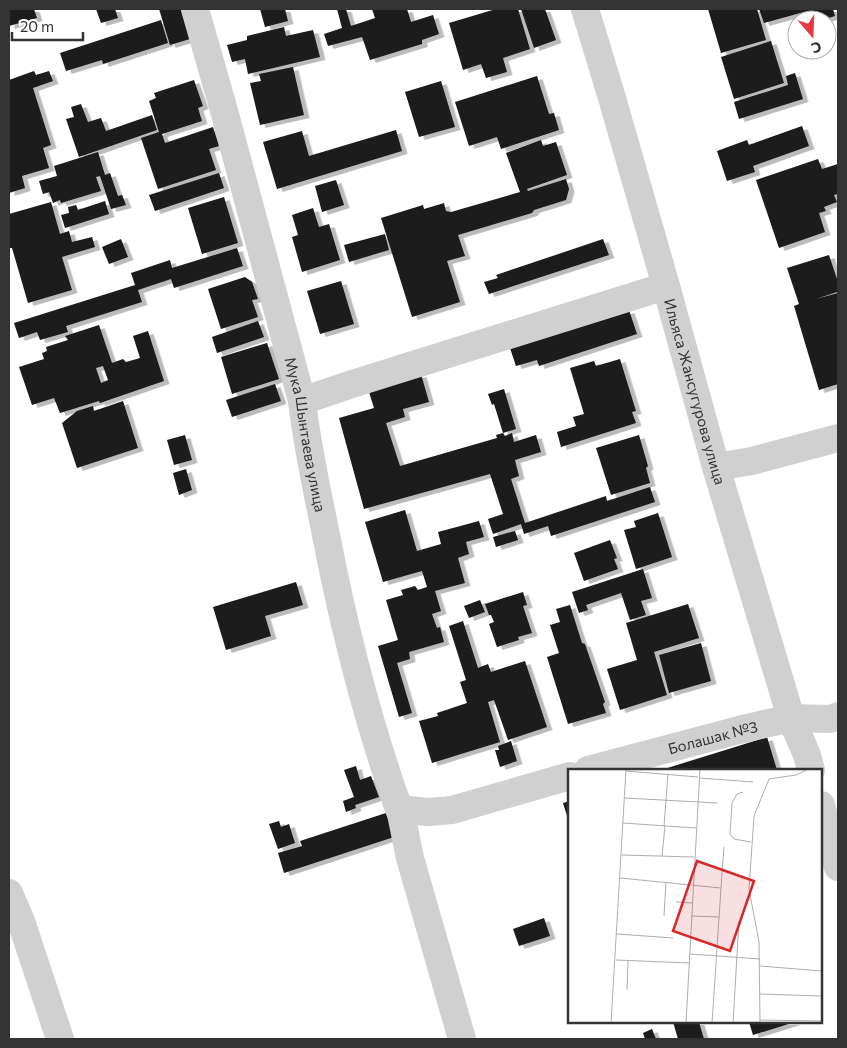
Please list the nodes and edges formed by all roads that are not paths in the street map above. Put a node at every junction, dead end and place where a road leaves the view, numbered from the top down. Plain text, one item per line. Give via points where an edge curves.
1 (195, 9) edge
2 (585, 9) edge
3 (666, 286) junction
4 (302, 401) junction
5 (838, 438) edge
6 (716, 467) junction
7 (838, 716) edge
8 (791, 718) junction
9 (592, 769) edge
10 (811, 769) edge
11 (568, 777) edge
12 (400, 809) junction
13 (822, 809) edge
14 (838, 867) edge
15 (9, 893) edge
16 (60, 1039) edge
17 (462, 1039) edge

1 - 4 street, Мука Шынтаева улица
2 - 3 street, Ильяса Жансугурова улица
3 - 4 street
3 - 6 street, Ильяса Жансугурова улица
4 - 12 street, Мука Шынтаева улица via 306,437 336,588 370,720
5 - 6 street
6 - 8 street, Ильяса Жансугурова улица
7 - 8 street, Болашак №3
8 - 9 street, Болашак №3
8 - 10 street, Ильяса Жансугурова улица
11 - 12 street via 452,810
12 - 17 street, Мука Шынтаева улица via 410,858
13 - 14 street
15 - 16 street

